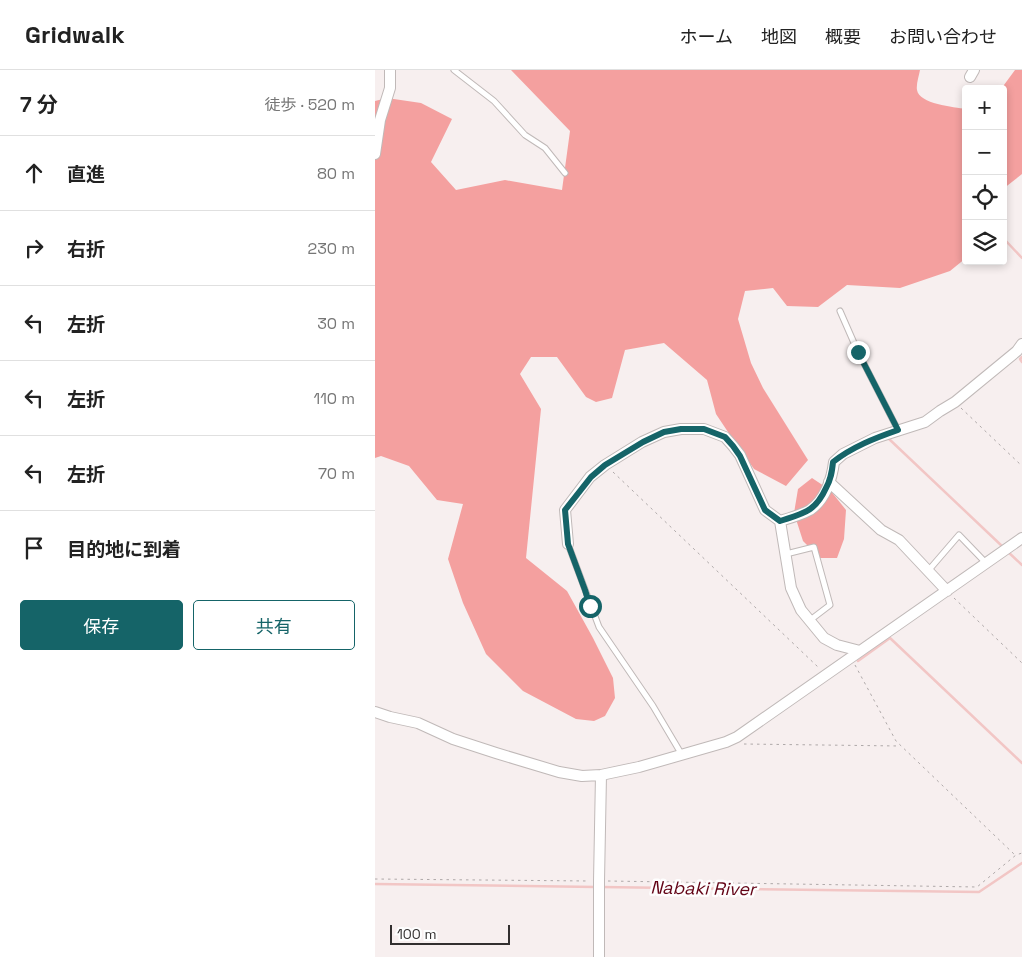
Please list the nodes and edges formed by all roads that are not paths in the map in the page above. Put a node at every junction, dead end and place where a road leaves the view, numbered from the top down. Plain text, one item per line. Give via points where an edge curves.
1 (390, 70) edge
2 (454, 70) edge
3 (375, 154) edge
4 (565, 174) dead end
5 (840, 310) dead end
6 (1022, 344) edge
7 (898, 430) junction
8 (829, 482) junction
9 (780, 521) junction
10 (1022, 538) edge
11 (568, 544) joint
12 (786, 554) junction
13 (986, 563) junction
14 (928, 571) junction
15 (947, 591) junction
16 (809, 621) junction
17 (860, 651) junction
18 (375, 712) edge
19 (683, 755) junction
20 (601, 775) junction
21 (599, 957) edge

1 - 3 street via 390,88 380,120
2 - 4 lane via 494,101 525,135 545,148
5 - 7 lane
6 - 7 street via 955,402 925,422
7 - 8 street via 843,454 833,462
8 - 9 street via 820,501 811,509
8 - 14 street via 881,530 899,540
9 - 11 street via 765,510 740,456 725,437 704,429 681,429 664,432 643,442 591,477 565,510
9 - 12 street
10 - 13 street
11 - 19 lane via 599,627
12 - 16 street via 791,588
12 - 16 lane via 814,547 830,606
13 - 14 lane via 959,535
13 - 15 street
14 - 15 street
15 - 17 street
16 - 17 street via 824,638
17 - 19 street via 727,742
18 - 20 street via 418,723 453,739 559,772
19 - 20 street
20 - 21 street

